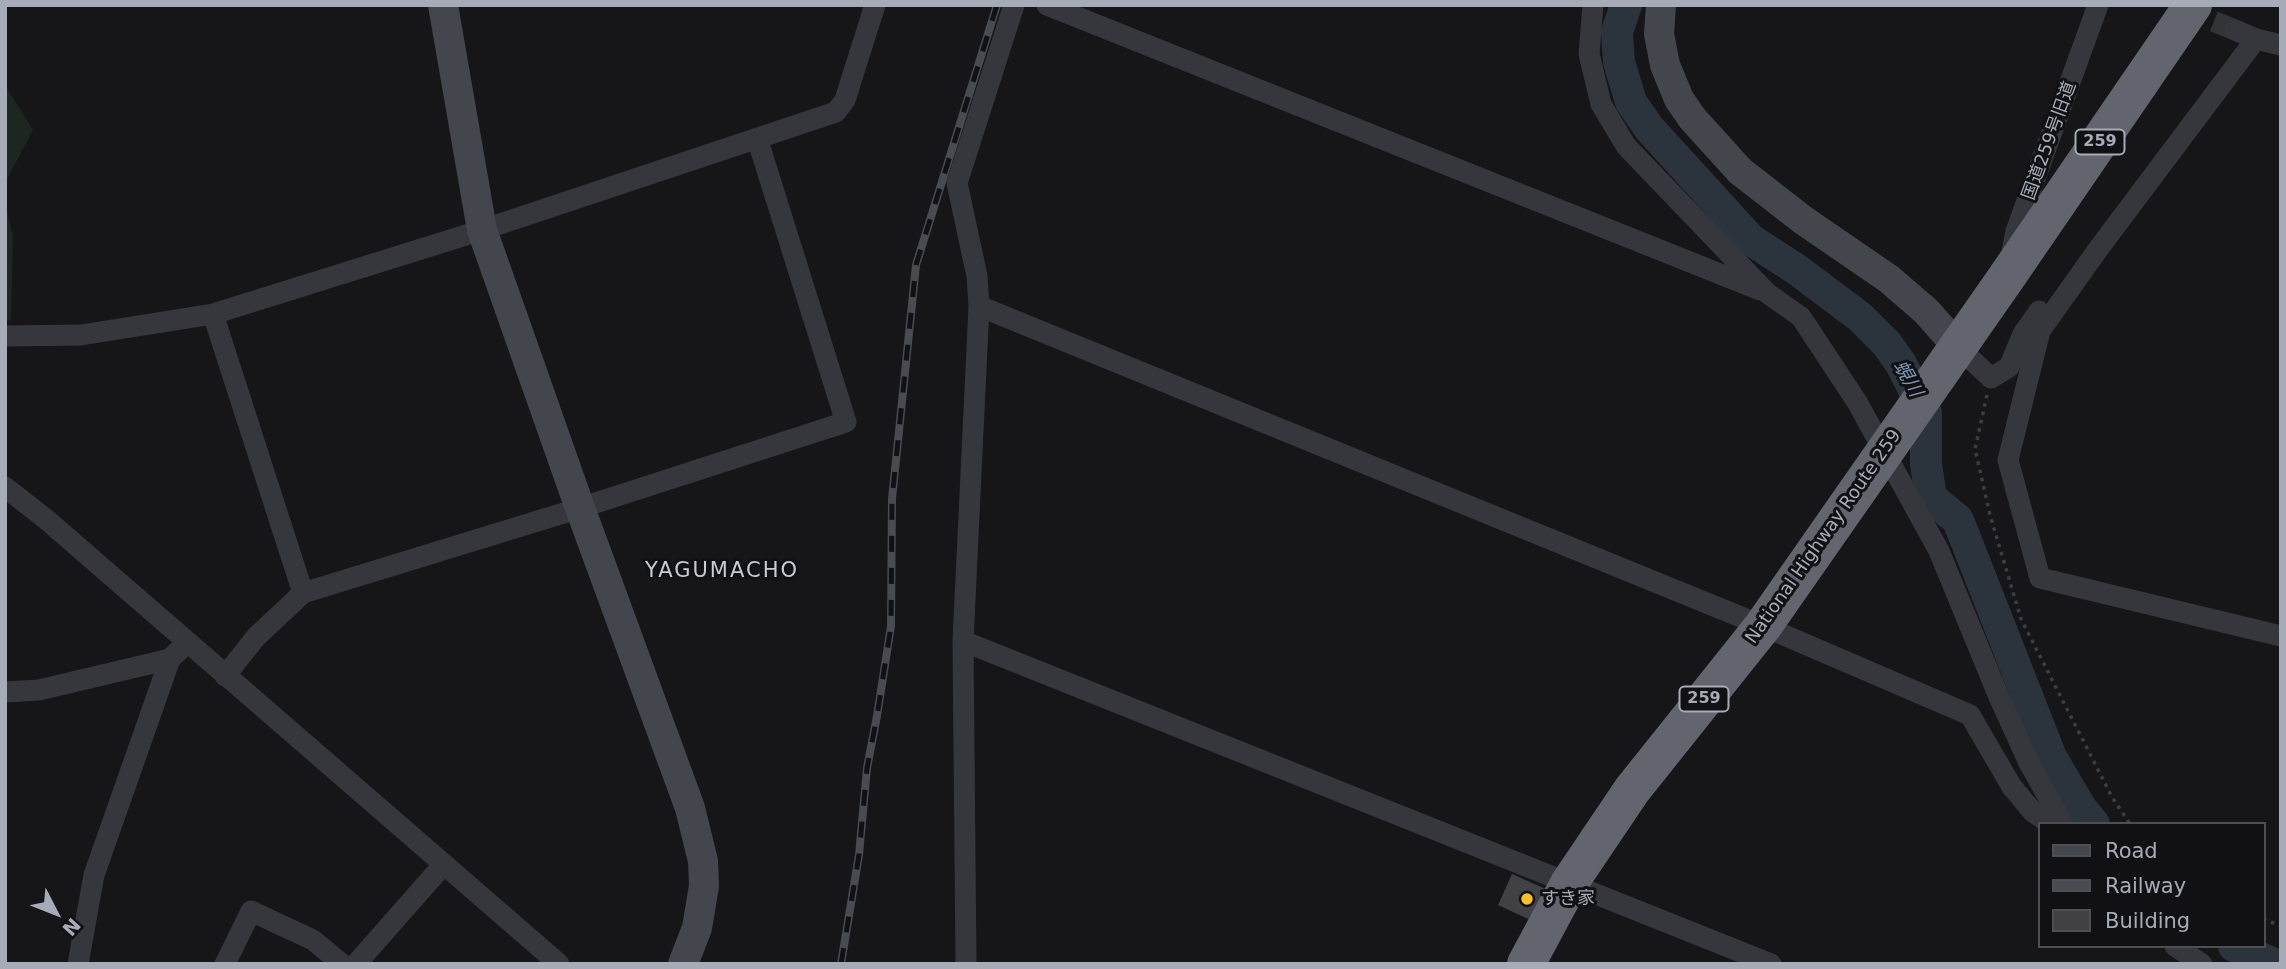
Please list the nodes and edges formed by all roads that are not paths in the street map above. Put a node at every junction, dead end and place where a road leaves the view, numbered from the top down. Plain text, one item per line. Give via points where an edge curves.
1 (443, 5) edge
2 (875, 5) edge
3 (1014, 5) edge
4 (1047, 5) edge
5 (1593, 5) edge
6 (1661, 5) edge
7 (2098, 5) edge
8 (2185, 7) edge
9 (2235, 30) tunnel mouth
10 (2256, 39) junction
11 (2281, 45) edge
12 (757, 138) junction
13 (482, 230) junction
14 (2099, 248) junction
15 (2006, 278) junction
16 (1767, 293) junction
17 (979, 306) junction
18 (213, 314) junction
19 (5, 336) edge
20 (1958, 347) junction
21 (1888, 445) junction
22 (5, 487) edge
23 (580, 508) junction
24 (303, 593) junction
25 (1763, 626) junction
26 (2281, 636) edge
27 (963, 641) junction
28 (188, 642) junction
29 (170, 659) junction
30 (225, 676) junction
31 (5, 692) edge
32 (2047, 822) edge
33 (2062, 822) edge
34 (444, 864) junction
35 (1570, 882) junction
36 (2178, 948) edge
37 (79, 964) edge
38 (225, 964) edge
39 (342, 964) edge
40 (356, 964) edge
41 (559, 964) edge
42 (682, 964) edge
43 (966, 964) edge
44 (1526, 964) edge
45 (1771, 964) edge
46 (2202, 964) edge

1 - 13 street
2 - 12 street via 845,100 836,112
3 - 17 street via 957,183
4 - 16 street
5 - 16 street via 1589,54 1601,104 1626,146
6 - 20 street via 1659,34 1665,65 1692,118 1740,171 1889,279
7 - 15 street, 国道259号旧道 via 2016,231
8 - 15 highway, National Highway Route 259 / 259
9 - 10 street
10 - 11 street
10 - 14 street
12 - 13 street
12 - 23 street via 846,422
13 - 18 street
13 - 23 street
14 - 20 street via 2082,248 2023,334 2009,367 1991,378
14 - 26 street via 2040,331 2008,460 2040,578
15 - 20 highway, National Highway Route 259 / 259
16 - 21 street via 1801,317
17 - 25 street
17 - 27 street
18 - 19 street via 81,335
18 - 24 street
20 - 21 highway, National Highway Route 259 / 259
21 - 25 highway, National Highway Route 259 / 259
21 - 33 street via 1939,551 2029,763
22 - 28 street
23 - 24 street
23 - 42 street via 690,808 703,861 697,928
24 - 30 street via 256,637
25 - 32 street via 1970,715 2012,787
25 - 35 highway, National Highway Route 259 / 259 via 1632,790
27 - 35 street
27 - 43 street
28 - 29 street
28 - 30 street
29 - 31 street via 39,690
29 - 37 street via 94,874
30 - 34 street
34 - 40 street
34 - 41 street
35 - 44 highway, National Highway Route 259 / 259
35 - 45 street
36 - 46 street
38 - 39 street via 251,911 313,940

